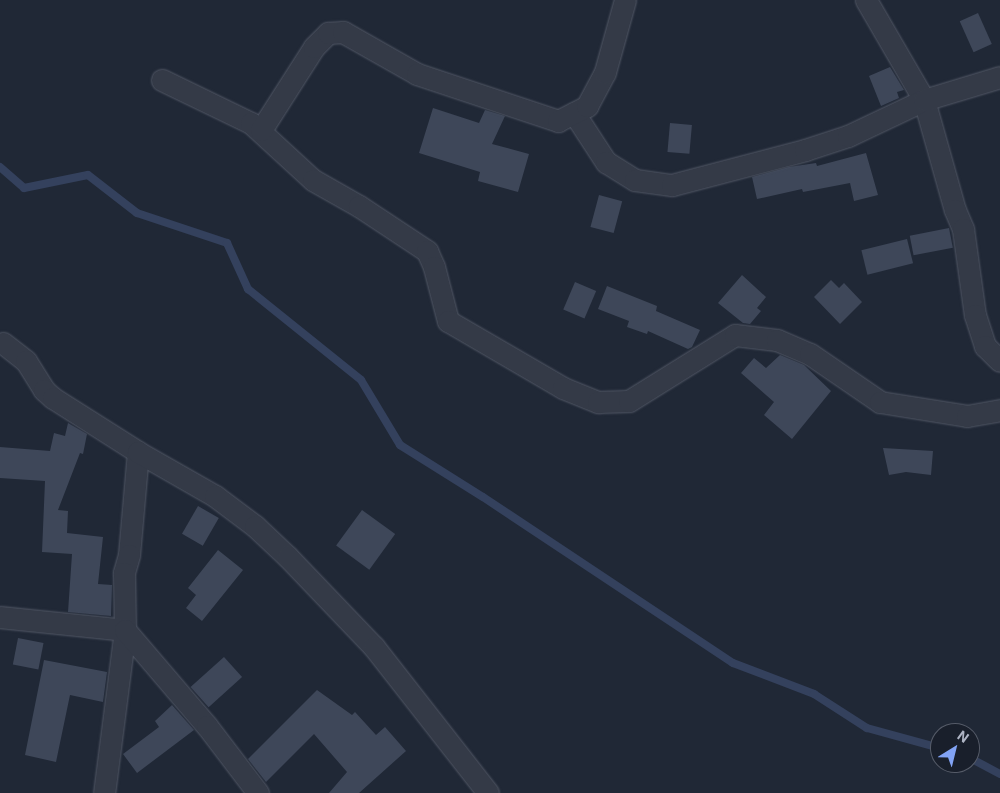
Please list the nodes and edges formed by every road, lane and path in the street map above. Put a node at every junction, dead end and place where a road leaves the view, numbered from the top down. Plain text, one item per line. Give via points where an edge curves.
1 (625, 0) edge
2 (866, 0) edge
3 (1000, 76) edge
4 (162, 80) dead end
5 (924, 100) junction
6 (574, 113) junction
7 (261, 130) junction
8 (3, 343) dead end
9 (1000, 361) edge
10 (1000, 410) edge
11 (138, 452) junction
12 (0, 618) edge
13 (125, 630) junction
14 (104, 793) edge
15 (258, 793) edge
16 (488, 793) edge

1 - 6 street via 605,72 587,106
2 - 5 street
3 - 5 street
4 - 7 street
5 - 6 street via 848,136 672,185 635,180 606,162
5 - 9 street via 963,229 975,315 985,346
6 - 7 street via 558,121 448,85 418,74 343,32 328,33 314,47
7 - 10 street via 313,180 426,251 434,267 448,321 563,388 598,402 629,401 735,335 777,340 810,354 880,402 967,416
8 - 11 street via 26,362 53,398
11 - 13 street via 129,555 124,573
11 - 16 street via 215,496 255,526 288,557 374,647
12 - 13 street
13 - 14 street
13 - 15 street via 207,726

